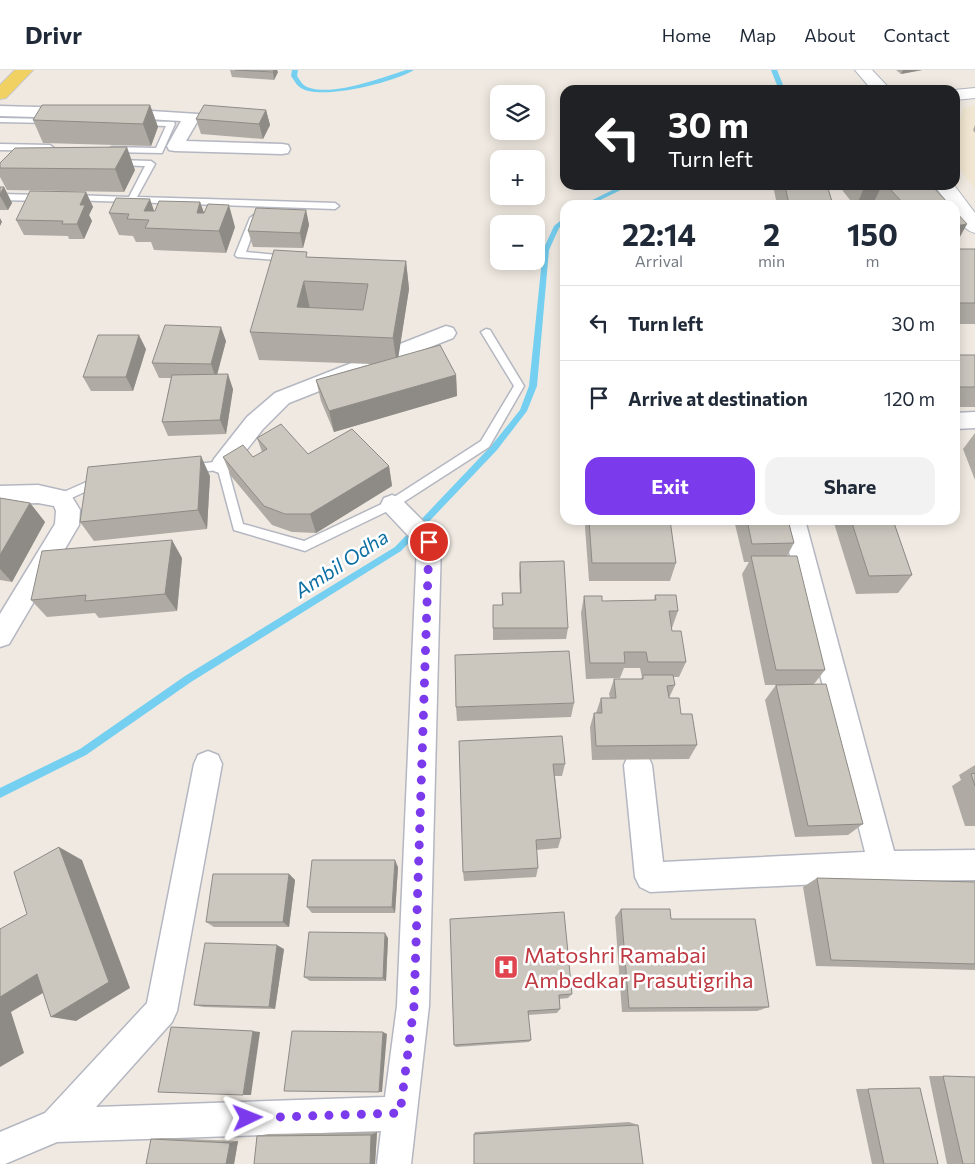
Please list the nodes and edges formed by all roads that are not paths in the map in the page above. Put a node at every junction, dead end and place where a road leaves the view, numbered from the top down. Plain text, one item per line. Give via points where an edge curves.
1 (25, 70) edge
2 (863, 70) edge
3 (877, 85) edge
4 (975, 93) edge
5 (0, 94) edge
6 (960, 94) edge
7 (0, 111) edge
8 (80, 117) joint
9 (109, 118) joint
10 (0, 120) edge
11 (0, 147) edge
12 (282, 148) dead end
13 (56, 149) edge
14 (103, 150) edge
15 (111, 163) edge
16 (0, 197) edge
17 (47, 198) edge
18 (66, 198) edge
19 (132, 198) junction
20 (259, 204) junction
21 (335, 206) dead end
22 (960, 207) edge
23 (975, 227) edge
24 (295, 259) edge
25 (486, 332) dead end
26 (446, 333) dead end
27 (975, 420) edge
28 (960, 421) edge
29 (222, 464) junction
30 (175, 471) edge
31 (108, 479) edge
32 (0, 495) edge
33 (61, 498) junction
34 (400, 512) junction
35 (795, 525) edge
36 (0, 636) edge
37 (208, 764) dead end
38 (638, 764) edge
39 (882, 866) junction
40 (975, 866) edge
41 (400, 1113) junction
42 (57, 1125) junction
43 (0, 1149) edge
44 (394, 1164) edge

1 - 5 main road
2 - 3 street
4 - 6 street
7 - 8 street
8 - 10 lane
9 - 12 street via 192,117 175,146
9 - 14 lane via 172,124 159,151
11 - 13 lane
15 - 19 lane via 151,164
16 - 17 lane
18 - 19 lane
19 - 20 lane
20 - 21 lane
20 - 24 lane via 240,255
22 - 23 street
25 - 34 lane via 519,386 485,444
26 - 29 street via 282,398 254,423
27 - 28 street
29 - 30 lane
29 - 34 lane via 238,527 305,546
31 - 33 lane via 98,480
32 - 33 street via 38,494
33 - 36 street via 68,510 67,525
34 - 41 street via 429,542 414,1006
35 - 39 street
37 - 42 street via 161,1011
38 - 39 street via 650,877
39 - 40 street
41 - 42 street
41 - 44 street
42 - 43 street

